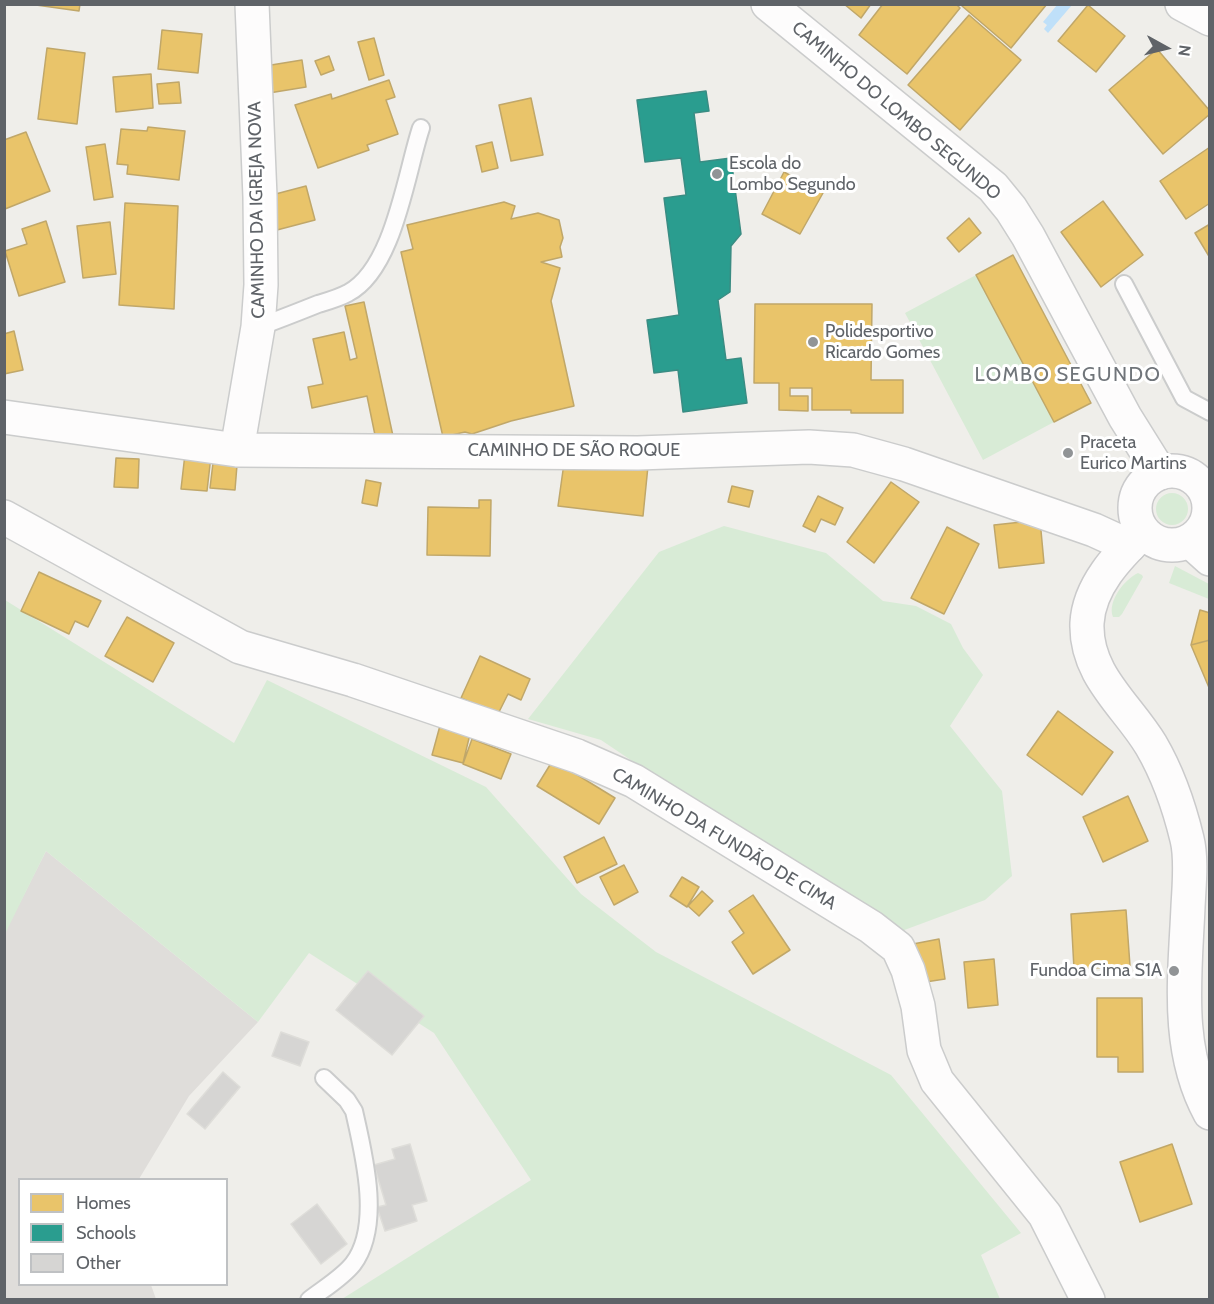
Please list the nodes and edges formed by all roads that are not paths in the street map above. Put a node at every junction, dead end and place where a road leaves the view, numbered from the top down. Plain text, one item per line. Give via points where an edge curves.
1 (252, 4) edge
2 (768, 4) edge
3 (1182, 4) edge
4 (1209, 19) edge
5 (421, 129) dead end
6 (1124, 284) dead end
7 (258, 327) junction
8 (1209, 412) edge
9 (4, 417) edge
10 (237, 450) junction
11 (1160, 473) junction
12 (1208, 494) edge
13 (4, 516) edge
14 (1136, 539) junction
15 (1200, 550) edge
16 (324, 1078) dead end
17 (1209, 1113) edge
18 (309, 1299) edge
19 (1088, 1299) edge

1 - 7 street, CAMINHO DA IGREJA NOVA via 260,197
2 - 11 street, CAMINHO DO LOMBO SEGUNDO via 993,187 1028,236 1125,417
3 - 4 street
5 - 7 lane via 394,225 369,274 350,292
6 - 8 lane via 1184,398
7 - 10 street, CAMINHO DA IGREJA NOVA
9 - 10 street, CAMINHO DE SÃO ROQUE
10 - 14 street, CAMINHO DE SÃO ROQUE via 853,450 1094,530
11 - 12 street via 1188,475
11 - 14 street via 1148,480 1137,497
12 - 15 street
13 - 19 street, CAMINHO DA FUNDÃO DE CIMA via 240,647 353,680 555,748 634,781 871,927 898,948 908,970 924,1050 937,1081 1045,1215
14 - 15 street
14 - 17 street via 1109,568 1090,603 1089,644 1103,681 1150,744 1176,800 1188,842 1185,1028 1190,1063
16 - 18 lane via 354,1111 370,1204 361,1251 351,1266

